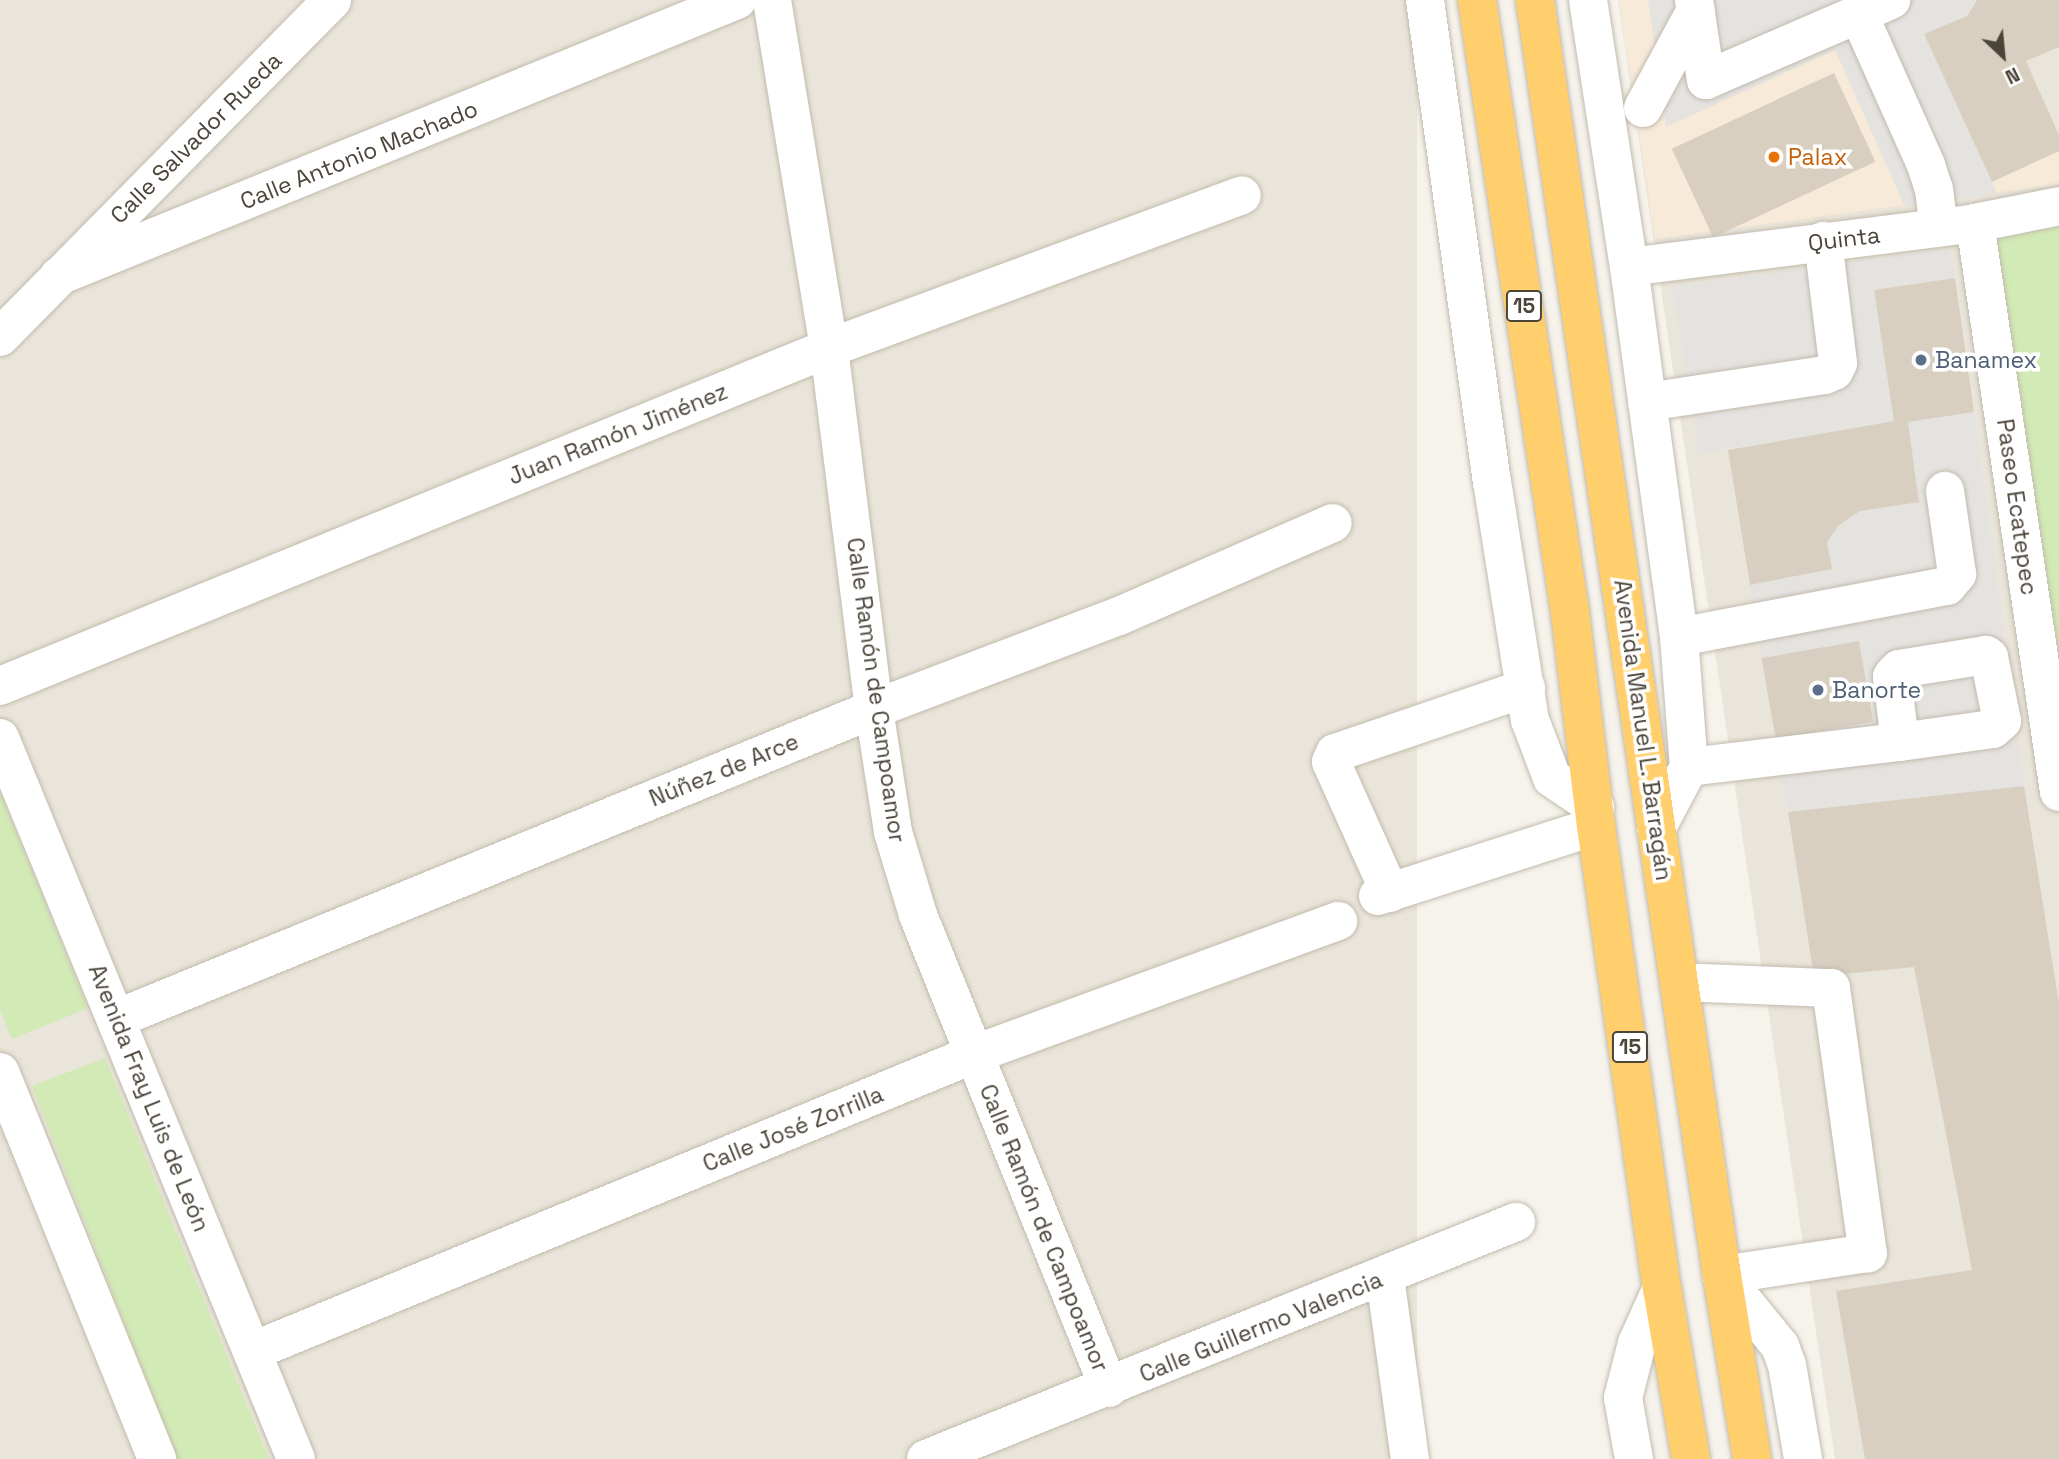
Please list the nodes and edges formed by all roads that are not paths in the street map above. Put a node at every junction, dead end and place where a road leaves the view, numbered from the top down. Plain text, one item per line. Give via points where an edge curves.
1 (332, 0) edge
2 (737, 0) edge
3 (772, 0) edge
4 (1425, 0) edge
5 (1477, 0) edge
6 (1535, 0) edge
7 (1588, 0) edge
8 (1695, 5) edge
9 (1875, 7) edge
10 (1706, 80) junction
11 (1643, 108) junction
12 (1605, 125) junction
13 (1242, 195) dead end
14 (2059, 206) edge
15 (1957, 225) junction
16 (1823, 241) junction
17 (1629, 267) junction
18 (59, 276) junction
19 (0, 337) edge
20 (829, 348) junction
21 (1647, 402) junction
22 (1945, 491) dead end
23 (1333, 523) dead end
24 (1679, 637) junction
25 (0, 686) edge
26 (1526, 688) junction
27 (874, 709) junction
28 (0, 738) edge
29 (1899, 741) dead end
30 (1689, 767) junction
31 (2059, 792) edge
32 (1596, 817) junction
33 (1656, 829) junction
34 (1338, 921) dead end
35 (1679, 982) junction
36 (116, 1020) junction
37 (972, 1055) junction
38 (0, 1072) edge
39 (1517, 1222) dead end
40 (1722, 1275) junction
41 (1385, 1277) junction
42 (1662, 1287) junction
43 (253, 1351) junction
44 (1110, 1388) junction
45 (1752, 1457) edge
46 (157, 1459) edge
47 (296, 1459) edge
48 (926, 1459) edge
49 (1410, 1459) edge
50 (1633, 1459) edge
51 (1690, 1459) edge
52 (1803, 1459) edge

1 - 18 street, Calle Salvador Rueda
2 - 18 street, Calle Antonio Machado
3 - 20 street, Calle Ramón de Campoamor
4 - 26 street via 1492,481
5 - 32 highway, 15 via 1570,612
6 - 33 highway, Avenida Manuel L. Barragán
7 - 12 street
8 - 10 street
8 - 11 street
9 - 10 street
9 - 15 street, Paseo Ecatepec via 1934,189
10 - 11 street
11 - 12 street
12 - 17 street
13 - 20 street, Juan Ramón Jiménez
14 - 15 street, Quinta
15 - 16 street, Quinta
15 - 31 street, Paseo Ecatepec
16 - 17 street, Quinta
16 - 21 street via 1838,363 1834,371
17 - 21 street
18 - 19 street, Calle Antonio Machado
20 - 25 street, Juan Ramón Jiménez
20 - 27 street, Calle Ramón de Campoamor
21 - 24 street
22 - 24 street via 1957,574 1947,586
23 - 27 street, Núñez de Arce via 1119,616
24 - 30 street
26 - 32 street via 1540,752 1552,778
26 - 32 street via 1335,753 1331,762 1384,895
27 - 36 street, Núñez de Arce
27 - 37 street, Calle Ramón de Campoamor via 897,843 918,915
28 - 36 street, Avenida Fray Luis de León
29 - 30 street
30 - 33 street
32 - 42 highway, 15
33 - 35 highway, Avenida Manuel L. Barragán
34 - 37 street, Calle José Zorrilla
35 - 40 highway, Avenida Manuel L. Barragán
35 - 40 street via 1831,988 1868,1253
36 - 43 street, Avenida Fray Luis de León
37 - 43 street, Calle José Zorrilla
37 - 44 street, Calle Ramón de Campoamor
38 - 46 street
39 - 41 street, Calle Guillermo Valencia
40 - 45 highway, Avenida Manuel L. Barragán
40 - 52 street via 1780,1346
41 - 44 street, Calle Guillermo Valencia
41 - 49 street
42 - 50 street via 1637,1343 1623,1398
42 - 51 highway, 15
43 - 47 street, Avenida Fray Luis de León
44 - 48 street, Calle Guillermo Valencia

